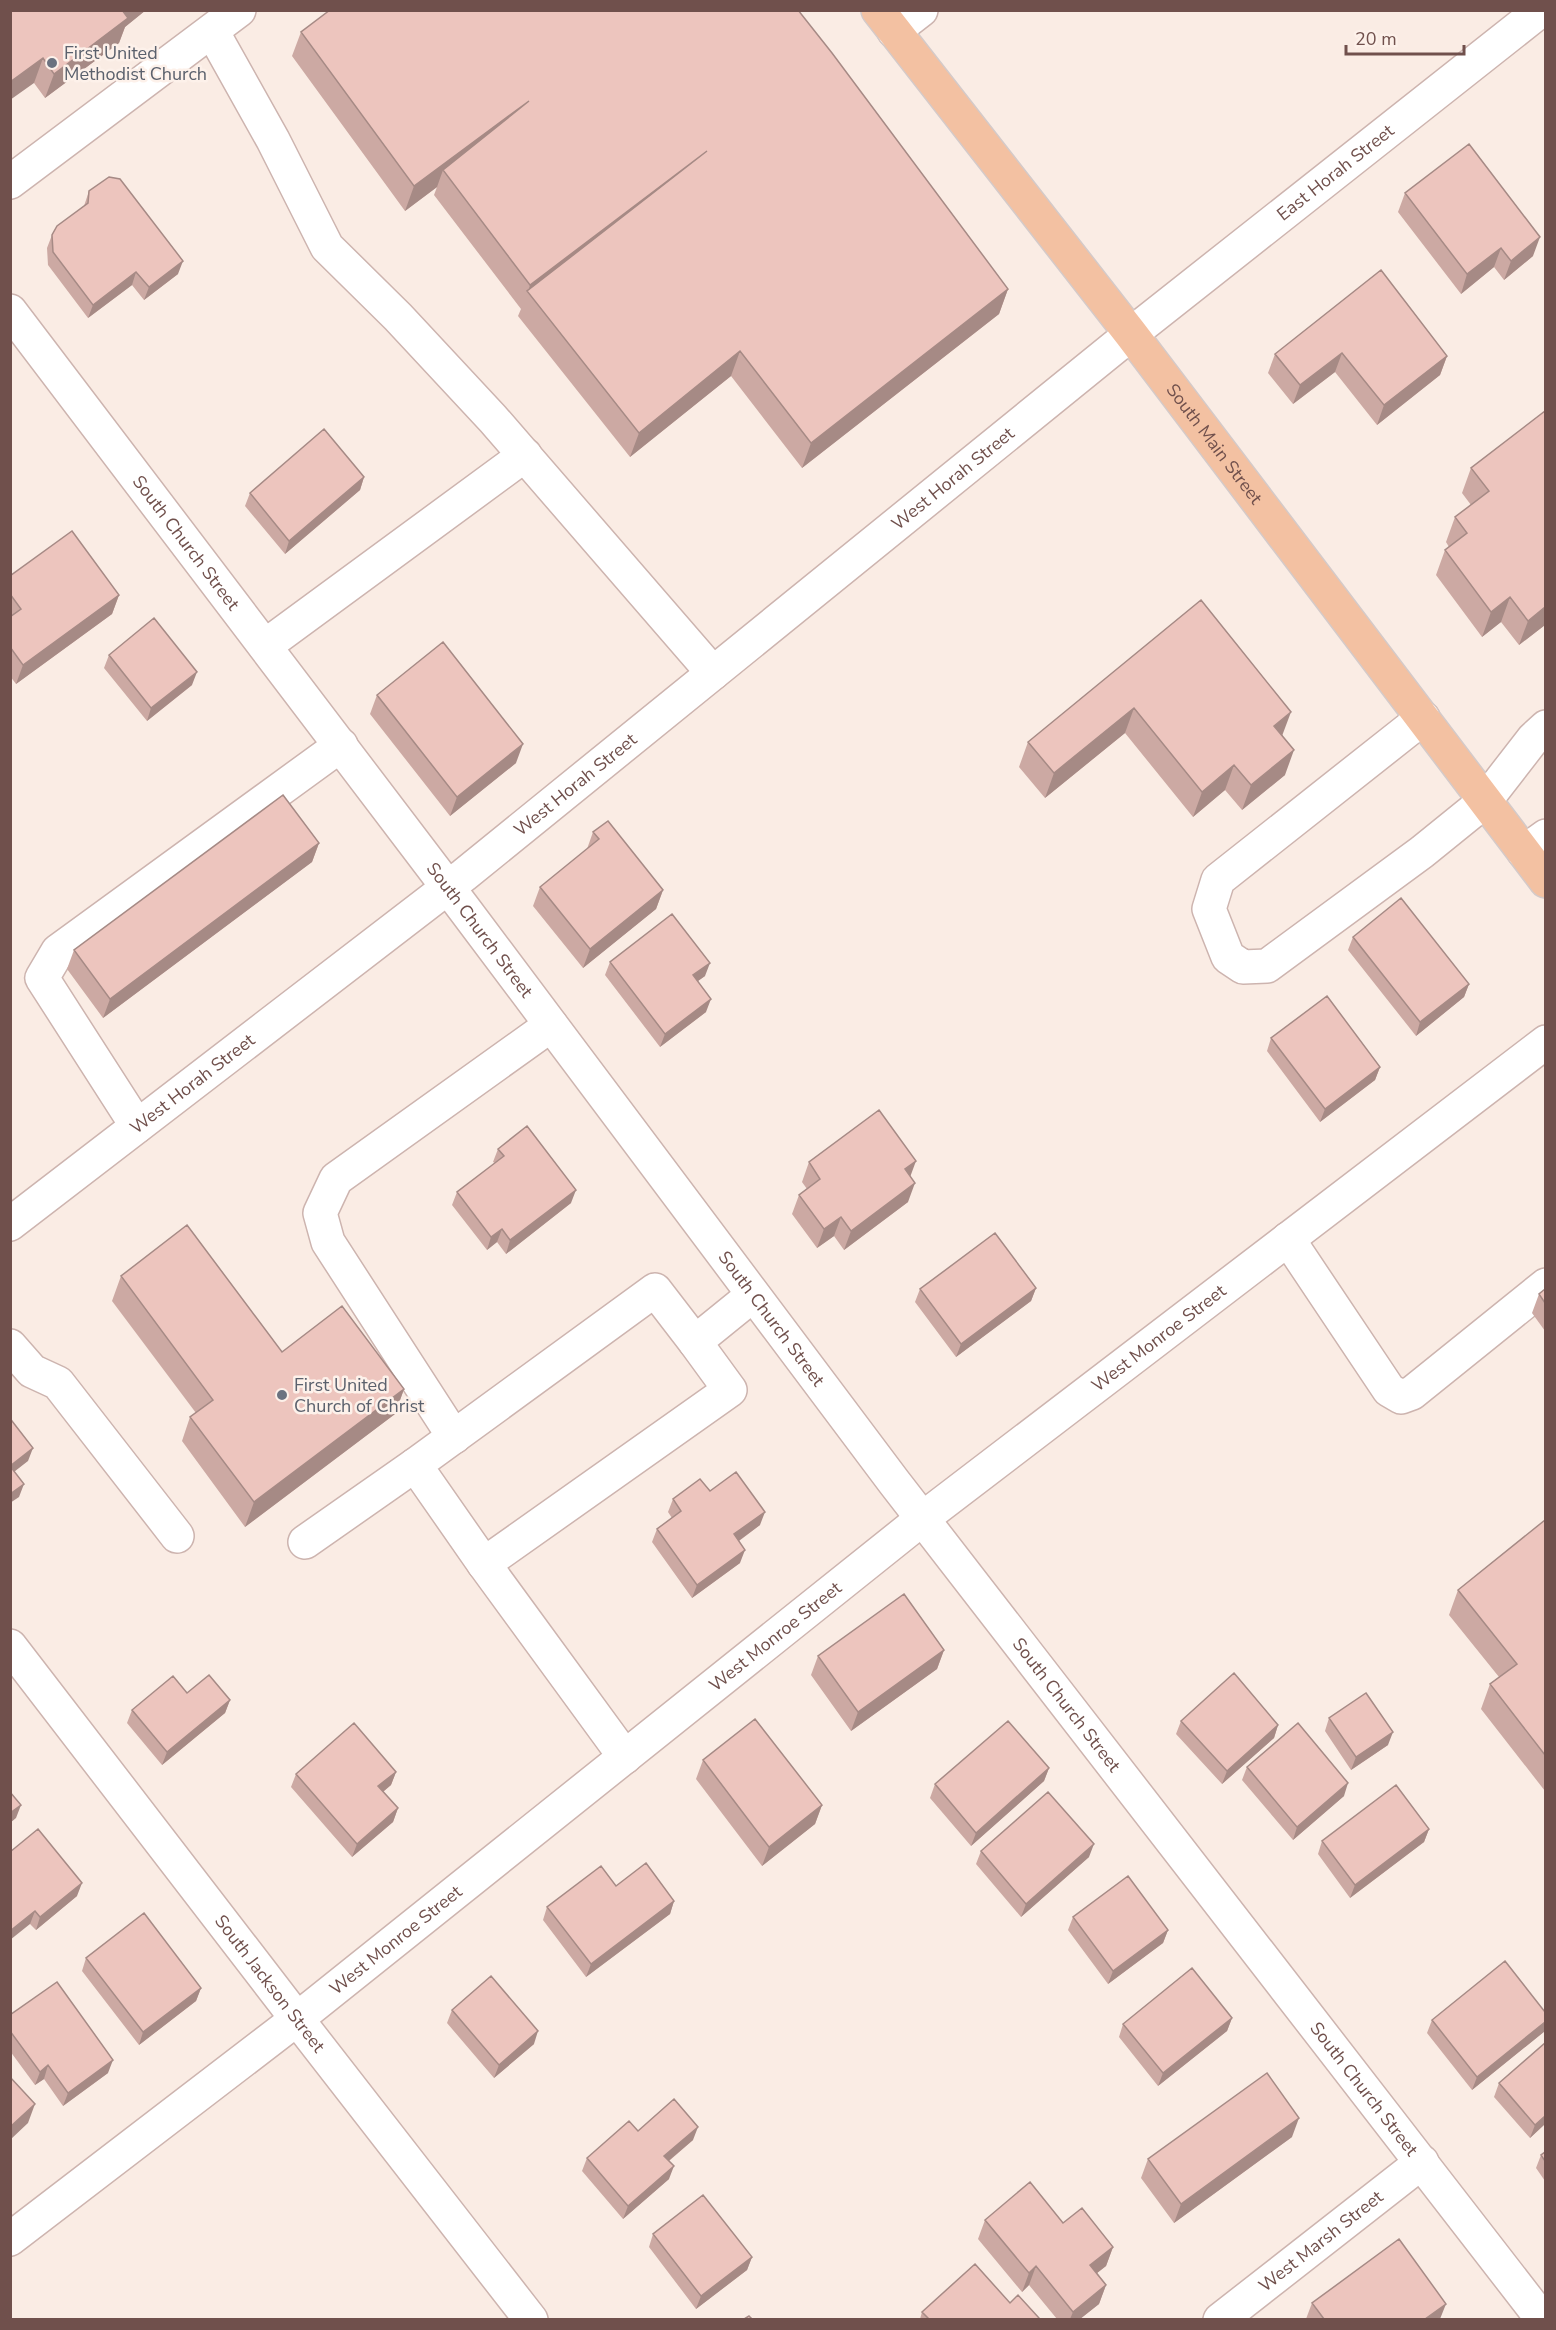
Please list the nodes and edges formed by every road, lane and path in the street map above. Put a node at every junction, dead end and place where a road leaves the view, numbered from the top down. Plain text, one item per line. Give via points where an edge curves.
1 (239, 10) edge
2 (921, 10) edge
3 (1541, 10) edge
4 (886, 21) edge
5 (212, 31) junction
6 (10, 182) edge
7 (10, 311) edge
8 (1131, 334) junction
9 (525, 455) junction
10 (265, 646) junction
11 (713, 673) junction
12 (1423, 718) junction
13 (1545, 728) edge
14 (341, 746) junction
15 (1485, 801) junction
16 (1534, 844) edge
17 (1545, 881) edge
18 (448, 887) junction
19 (551, 1025) junction
20 (1545, 1042) edge
21 (137, 1126) junction
22 (10, 1224) edge
23 (1288, 1239) junction
24 (1545, 1285) edge
25 (753, 1295) junction
26 (695, 1342) junction
27 (10, 1346) edge
28 (454, 1437) junction
29 (414, 1465) junction
30 (922, 1519) junction
31 (177, 1536) dead end
32 (304, 1542) dead end
33 (484, 1564) junction
34 (10, 1646) edge
35 (625, 1757) junction
36 (297, 2019) junction
37 (1422, 2162) junction
38 (10, 2239) edge
39 (531, 2319) edge
40 (1220, 2319) edge
41 (1543, 2319) edge

1 - 5 street
2 - 4 street
3 - 8 street, East Horah Street
4 - 8 main road, South Main Street
5 - 6 street
5 - 9 street via 327,247 398,317
7 - 10 street, South Church Street
8 - 11 street, West Horah Street
8 - 12 main road, South Main Street
9 - 10 street
9 - 11 street
10 - 14 street, South Church Street
11 - 18 street, West Horah Street
12 - 15 main road, South Main Street
12 - 15 street via 1218,880 1209,909 1228,957 1243,967 1267,966
13 - 15 street
14 - 18 street, South Church Street
14 - 21 street via 58,951 42,978
15 - 16 main road, South Main Street
16 - 17 main road, South Main Street
18 - 19 street, South Church Street
18 - 21 street, West Horah Street
19 - 25 street, South Church Street
19 - 28 street via 336,1179 320,1213 327,1242
20 - 23 street, West Monroe Street
21 - 22 street, West Horah Street
23 - 24 street via 1389,1390 1401,1397 1412,1393
23 - 30 street, West Monroe Street
25 - 26 street
25 - 30 street, South Church Street
26 - 28 street via 655,1290
26 - 33 street via 730,1390
27 - 31 street via 32,1371 58,1383
28 - 29 street
29 - 32 street
29 - 33 street
30 - 35 street, West Monroe Street
30 - 37 street, South Church Street
33 - 35 street
34 - 36 street, South Jackson Street
35 - 36 street, West Monroe Street
36 - 38 street, West Monroe Street
36 - 39 street, South Jackson Street
37 - 40 street, West Marsh Street
37 - 41 street, South Church Street

